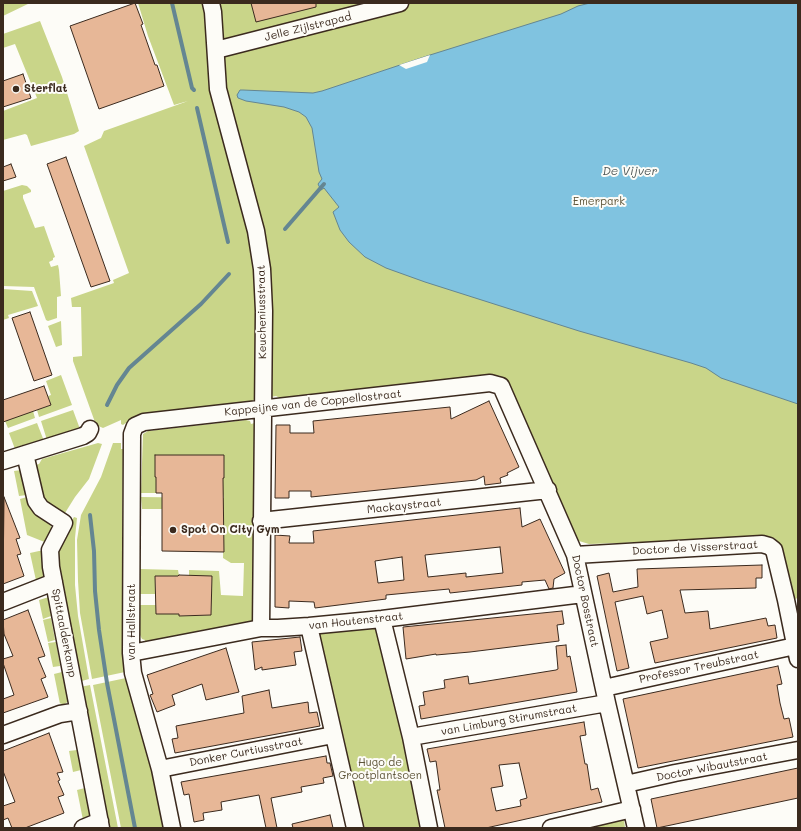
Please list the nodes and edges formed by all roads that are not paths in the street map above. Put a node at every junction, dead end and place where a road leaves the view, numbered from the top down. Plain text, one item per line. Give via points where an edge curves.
1 (211, 3) edge
2 (400, 3) edge
3 (216, 50) junction
4 (501, 386) joint
5 (262, 409) junction
6 (90, 429) dead end
7 (132, 434) joint
8 (25, 454) junction
9 (3, 461) edge
10 (548, 490) junction
11 (261, 521) junction
12 (575, 555) junction
13 (54, 582) junction
14 (583, 594) junction
15 (3, 602) edge
16 (382, 619) junction
17 (309, 626) junction
18 (261, 628) junction
19 (797, 652) edge
20 (131, 653) junction
21 (605, 696) junction
22 (79, 711) junction
23 (333, 735) junction
24 (3, 736) edge
25 (411, 737) junction
26 (798, 750) edge
27 (160, 769) junction
28 (626, 784) junction
29 (632, 809) junction
30 (101, 825) edge
31 (83, 828) edge
32 (172, 828) edge
33 (355, 828) edge
34 (429, 828) edge
35 (551, 828) edge
36 (636, 828) edge

1 - 3 street, Keucheniusstraat
2 - 3 street, Jelle Zijlstrapad
3 - 5 street, Keucheniusstraat via 218,88 262,263
4 - 5 street, Kappeijne van de Coppellostraat via 490,384
4 - 10 street, Doctor Bosstraat
5 - 7 street, Kappeijne van de Coppellostraat via 144,422 135,426
5 - 11 street, Keucheniusstraat
6 - 8 street via 83,436
7 - 20 street, van Hallstraat
8 - 9 street
8 - 13 street, Spittaalderkamp via 36,501 64,523 50,550
10 - 11 street, Mackaystraat
10 - 12 street, Doctor Bosstraat
11 - 18 street, Keucheniusstraat
12 - 14 street, Doctor Bosstraat
12 - 19 street, Doctor de Visserstraat via 762,544 769,546 774,550
13 - 15 street
13 - 22 street, Spittaalderkamp
14 - 16 street, van Houtenstraat
14 - 21 street, Doctor Bosstraat
16 - 17 street, van Houtenstraat
16 - 25 street
17 - 18 street, van Houtenstraat
17 - 23 street
18 - 20 street, van Houtenstraat
19 - 21 street, Professor Treubstraat
20 - 27 street, van Hallstraat via 133,673
21 - 25 street, van Limburg Stirumstraat
21 - 28 street, Doctor Bosstraat
22 - 24 street via 60,714
22 - 30 street, Spittaalderkamp
23 - 27 street, Donker Curtiusstraat
23 - 33 street
25 - 34 street
26 - 28 street, Doctor Wibautstraat
27 - 32 street, van Hallstraat
28 - 29 street, Doctor Bosstraat
29 - 35 street
29 - 36 street, Doctor Bosstraat
30 - 31 street

